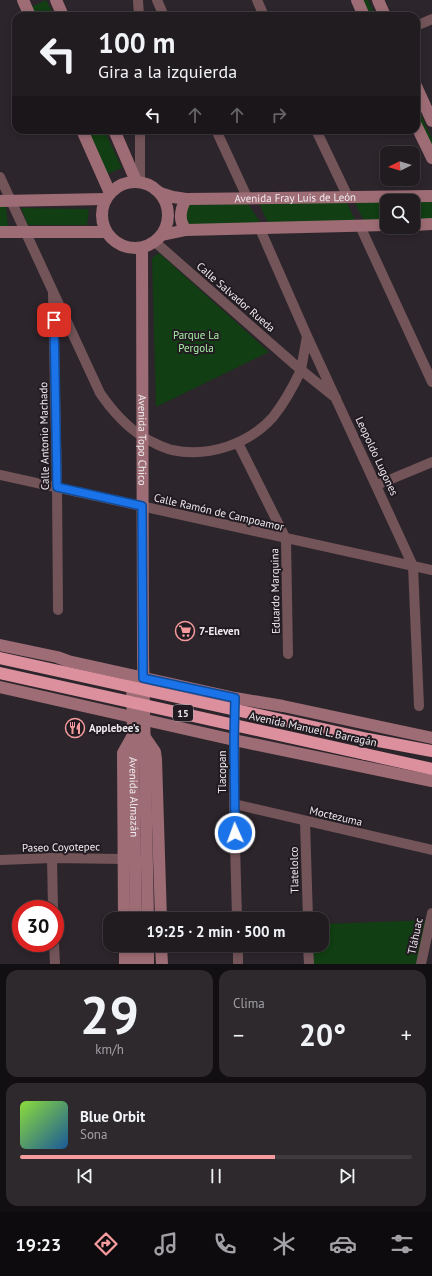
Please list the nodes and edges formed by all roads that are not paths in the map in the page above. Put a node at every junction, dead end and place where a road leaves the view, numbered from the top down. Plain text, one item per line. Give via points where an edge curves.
1 (56, 0) edge
2 (138, 0) edge
3 (157, 0) edge
4 (257, 0) edge
5 (357, 0) edge
6 (378, 0) edge
7 (61, 12) edge
8 (139, 12) edge
9 (162, 12) edge
10 (262, 12) edge
11 (362, 12) edge
12 (383, 12) edge
13 (432, 19) edge
14 (420, 24) edge
15 (420, 95) edge
16 (432, 121) edge
17 (420, 133) edge
18 (84, 134) edge
19 (116, 134) edge
20 (140, 134) edge
21 (218, 134) edge
22 (318, 134) edge
23 (432, 158) edge
24 (0, 177) edge
25 (138, 182) junction
26 (160, 193) junction
27 (108, 196) junction
28 (432, 196) edge
29 (247, 197) junction
30 (348, 197) junction
31 (186, 199) junction
32 (5, 201) edge
33 (432, 224) edge
34 (380, 225) edge
35 (420, 225) edge
36 (360, 226) junction
37 (260, 229) junction
38 (186, 230) junction
39 (0, 232) edge
40 (26, 232) junction
41 (106, 232) junction
42 (159, 239) junction
43 (142, 248) junction
44 (53, 290) junction
45 (307, 336) junction
46 (301, 370) junction
47 (432, 382) edge
48 (336, 398) junction
49 (142, 437) junction
50 (238, 443) junction
51 (432, 462) edge
52 (0, 475) edge
53 (377, 485) junction
54 (57, 487) junction
55 (142, 506) junction
56 (286, 539) junction
57 (413, 566) junction
58 (432, 570) edge
59 (58, 610) dead end
60 (0, 645) edge
61 (40, 654) junction
62 (288, 654) dead end
63 (0, 658) edge
64 (0, 673) edge
65 (137, 676) junction
66 (0, 687) edge
67 (30, 694) junction
68 (235, 698) junction
69 (420, 706) dead end
70 (138, 718) junction
71 (139, 736) junction
72 (432, 738) edge
73 (234, 740) junction
74 (432, 751) edge
75 (432, 769) edge
76 (139, 778) junction
77 (432, 781) edge
78 (234, 804) junction
79 (305, 821) junction
80 (432, 850) edge
81 (52, 858) junction
82 (123, 859) junction
83 (0, 860) edge
84 (53, 900) edge
85 (124, 912) edge
86 (136, 912) edge
87 (148, 912) edge
88 (161, 912) edge
89 (237, 912) edge
90 (308, 912) edge
91 (432, 913) edge
92 (54, 952) edge
93 (125, 952) edge
94 (137, 952) edge
95 (148, 952) edge
96 (161, 952) edge
97 (238, 952) edge
98 (308, 952) edge
99 (55, 964) edge
100 (125, 964) edge
101 (137, 964) edge
102 (148, 964) edge
103 (162, 964) edge
104 (238, 964) edge
105 (308, 964) edge
106 (421, 964) edge

1 - 7 street
2 - 8 street
3 - 9 street
4 - 10 street
5 - 11 street
6 - 12 street
13 - 14 street
15 - 16 street
17 - 23 street
18 - 27 street
19 - 25 street
20 - 25 street
21 - 29 street
22 - 30 street
24 - 32 street, Calle Antonio Machado
25 - 26 street via 151,186
25 - 27 street via 117,187
26 - 31 street, Avenida Fray Luis de León
26 - 42 street via 167,206 168,221
27 - 32 street
27 - 41 street via 102,210
28 - 30 street, Avenida Fray Luis de León
29 - 30 street, Avenida Fray Luis de León
29 - 31 street, Avenida Fray Luis de León
31 - 38 street via 180,214
32 - 40 street, Calle Antonio Machado
33 - 35 street
34 - 36 street
36 - 37 street
36 - 47 street
37 - 38 street
37 - 45 street, Leopoldo Lugones
38 - 42 street
39 - 40 street
40 - 41 street
40 - 44 street, Calle Antonio Machado
41 - 43 street via 122,246
42 - 43 street
42 - 46 street, Calle Salvador Rueda
43 - 49 street, Avenida Topo Chico
44 - 49 street via 100,393 114,412
44 - 54 street, Calle Antonio Machado
45 - 46 street
45 - 48 street, Leopoldo Lugones
46 - 48 street, Calle Salvador Rueda
46 - 50 street via 290,394 272,417 257,431
48 - 53 street, Leopoldo Lugones
49 - 50 street via 172,450 189,452 225,448
49 - 55 street, Avenida Topo Chico
50 - 56 street, Eduardo Marquina
51 - 53 street
52 - 54 street, Calle Ramón de Campoamor
53 - 57 street, Leopoldo Lugones
54 - 55 street, Calle Ramón de Campoamor
54 - 59 street, Calle Antonio Machado
55 - 56 street, Calle Ramón de Campoamor
55 - 65 street, Avenida Topo Chico via 143,656
56 - 57 street, Calle Ramón de Campoamor
56 - 62 street, Eduardo Marquina
57 - 58 street, Calle Ramón de Campoamor
57 - 69 street, Leopoldo Lugones
60 - 61 street
61 - 65 street
61 - 67 street
63 - 74 highway, Avenida Manuel L. Barragán / 15, bridge
64 - 75 highway, Avenida Manuel L. Barragán / 15, bridge
65 - 68 street
65 - 70 street, Avenida Almazán
66 - 67 street
67 - 70 street
68 - 72 street
68 - 73 street, Tlacopan
70 - 71 street, Avenida Almazán
70 - 73 street
71 - 76 street, Avenida Almazán
71 - 82 street via 123,753
71 - 88 street via 155,752 156,759
73 - 77 street
73 - 78 street, Tlacopan
76 - 86 street, Avenida Almazán
76 - 87 street, Avenida Almazán
78 - 79 street, Moctezuma
78 - 89 street, Tlacopan
79 - 80 street, Moctezuma
79 - 90 street, Tlatelolco
81 - 82 street, Paseo Coyotepec
81 - 83 street, Paseo Coyotepec
81 - 84 street
82 - 85 street
91 - 106 street, Tláhuac
92 - 99 street
93 - 100 street
94 - 101 street
95 - 102 street
96 - 103 street
97 - 104 street
98 - 105 street

